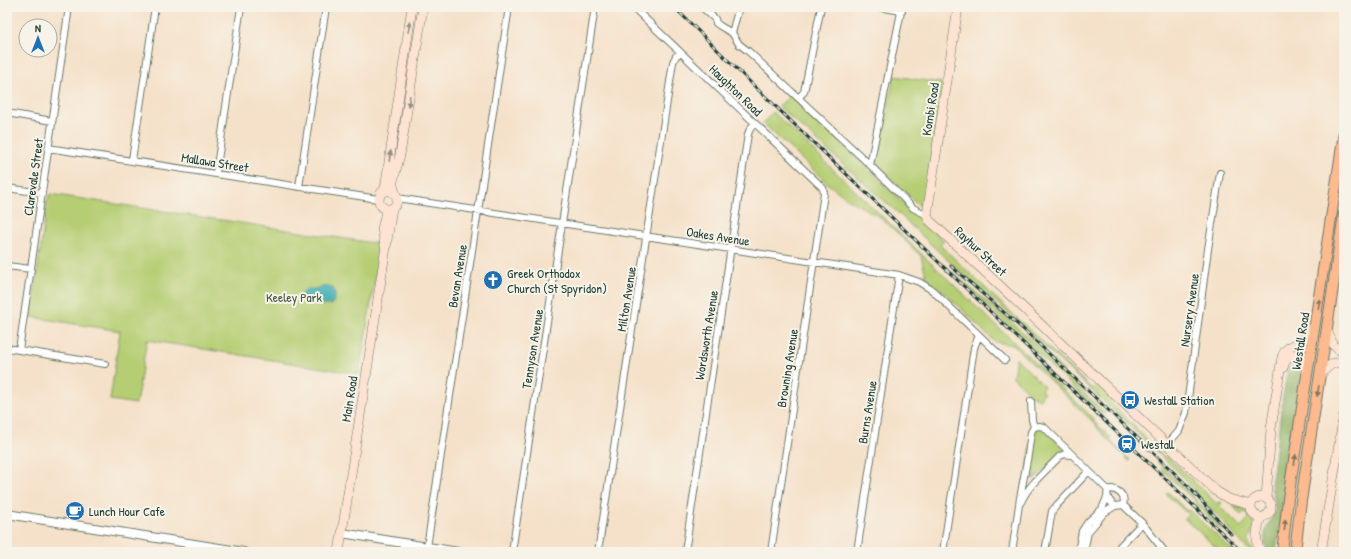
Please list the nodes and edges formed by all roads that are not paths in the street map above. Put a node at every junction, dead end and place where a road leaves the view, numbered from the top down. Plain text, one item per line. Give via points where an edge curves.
1 (69, 7) edge
2 (155, 7) edge
3 (241, 7) edge
4 (326, 7) edge
5 (412, 7) edge
6 (423, 7) edge
7 (509, 7) edge
8 (595, 7) edge
9 (633, 7) edge
10 (702, 7) edge
11 (739, 7) edge
12 (821, 7) edge
13 (878, 7) edge
14 (958, 7) edge
15 (902, 9) edge
16 (732, 33) junction
17 (680, 52) junction
18 (402, 79) junction
19 (412, 80) junction
20 (798, 98) junction
21 (7, 114) edge
22 (52, 121) junction
23 (755, 123) junction
24 (1344, 134) edge
25 (48, 148) junction
26 (132, 160) junction
27 (870, 165) junction
28 (216, 173) junction
29 (1220, 173) dead end
30 (299, 187) junction
31 (7, 188) edge
32 (823, 188) joint
33 (42, 193) junction
34 (380, 196) junction
35 (396, 197) junction
36 (389, 209) junction
37 (478, 211) junction
38 (1344, 214) edge
39 (927, 215) junction
40 (562, 223) junction
41 (646, 236) junction
42 (730, 249) junction
43 (815, 262) junction
44 (7, 266) edge
45 (31, 269) junction
46 (899, 275) junction
47 (1316, 323) junction
48 (1327, 330) junction
49 (979, 335) junction
50 (7, 348) edge
51 (19, 350) junction
52 (1344, 352) edge
53 (1005, 360) dead end
54 (1344, 363) edge
55 (104, 364) dead end
56 (1320, 374) junction
57 (1308, 376) junction
58 (1279, 377) junction
59 (1031, 401) dead end
60 (1344, 414) edge
61 (1034, 427) junction
62 (1167, 445) junction
63 (1071, 455) junction
64 (1088, 472) junction
65 (1024, 475) junction
66 (1036, 481) junction
67 (1108, 490) junction
68 (1107, 497) junction
69 (1266, 498) junction
70 (1123, 505) junction
71 (1251, 505) junction
72 (1115, 506) junction
73 (1019, 508) junction
74 (7, 514) edge
75 (1261, 517) junction
76 (1142, 523) junction
77 (342, 533) junction
78 (426, 547) junction
79 (1162, 551) edge
80 (244, 552) edge
81 (339, 552) edge
82 (458, 552) edge
83 (512, 552) edge
84 (598, 552) edge
85 (684, 552) edge
86 (771, 552) edge
87 (857, 552) edge
88 (943, 552) edge
89 (1012, 552) edge
90 (1045, 552) edge
91 (1078, 552) edge
92 (1084, 552) edge
93 (1117, 552) edge
94 (1261, 552) edge
95 (1282, 552) edge
96 (1295, 552) edge
97 (1322, 552) edge

1 - 22 street, Clarevale Street
2 - 26 street
3 - 28 street
4 - 30 street
18 -> 5 main road
6 - 19 main road
7 - 37 street, Bevan Avenue
8 - 40 street, Tennyson Avenue
9 - 17 street, Haughton Road
10 - 16 street, Rayhur Street via 720,26
11 - 16 street
12 - 20 street via 804,92
13 - 15 street
14 - 39 main road, Kombi Road
15 - 27 street
16 - 20 street, Rayhur Street via 739,44
17 - 23 street, Haughton Road
17 - 41 street, Milton Avenue via 673,62
18 - 19 main road
34 -> 18 main road via 385,189
19 -> 35 main road via 400,155 393,181
20 - 27 street, Rayhur Street
21 - 22 street
22 - 25 street, Clarevale Street
23 - 32 street, Haughton Road
23 - 42 street, Wordsworth Avenue via 748,134
47 -> 24 main road, Westall Road
25 - 26 street, Mallawa Street
25 - 33 street, Clarevale Street
26 - 28 street, Mallawa Street
27 - 39 street, Rayhur Street via 914,208
28 - 30 street, Mallawa Street
29 - 62 street, Nursery Avenue via 1186,413 1179,431
30 - 34 street, Mallawa Street
31 - 33 street
32 - 43 street, Browning Avenue via 824,198
33 - 45 street, Clarevale Street
34 - 35 main road via 388,191
34 - 36 main road via 379,205
35 - 36 main road via 396,204
35 - 37 street, Oakes Avenue
36 - 77 main road, Main Road via 382,229 385,249
37 - 40 street, Oakes Avenue
37 - 78 street, Bevan Avenue
38 - 48 main road, Westall Road
39 - 62 main road, Rayhur Street via 933,225
40 - 41 street, Oakes Avenue
40 - 83 street, Tennyson Avenue
41 - 42 street, Oakes Avenue
41 - 84 street, Milton Avenue
42 - 43 street, Oakes Avenue
42 - 85 street, Wordsworth Avenue
43 - 46 street, Oakes Avenue
43 - 86 street, Browning Avenue
44 - 45 street
45 - 51 street, Clarevale Street
46 - 49 street, Oakes Avenue via 932,290
46 - 87 street, Burns Avenue
47 - 57 main road, Westall Road
47 - 58 main road, Westall Road via 1306,338 1283,352
48 - 52 main road via 1335,347
48 - 56 main road, Westall Road
49 - 53 street, Oakes Avenue
49 - 88 street via 974,348
50 - 51 street
51 - 55 street
54 - 56 main road via 1332,363
56 -> 96 main road, Westall Road
57 - 58 main road via 1303,359 1295,354 1288,358
95 -> 57 main road, Westall Road
58 - 69 main road, Westall Road via 1271,429
59 - 61 street
60 - 97 main road
61 - 63 street via 1044,427
61 - 65 street
62 - 71 main road, Rayhur Street via 1216,491 1229,499
63 - 64 street
63 - 66 street via 1061,455
64 - 67 street
64 - 90 street via 1052,511
65 - 66 street via 1029,480
65 - 73 street
66 - 73 street
67 - 68 street
67 - 70 street via 1115,490 1120,494 1124,499
68 - 72 street
68 - 91 street via 1102,509 1082,531
69 - 71 main road via 1257,498
69 - 75 main road via 1271,510
70 - 72 street
70 - 76 street
71 - 75 main road via 1253,514
72 - 92 street via 1088,532
73 - 89 street
74 - 80 street
75 - 94 main road via 1256,536
76 - 79 street
76 - 93 street
77 - 78 street
77 - 81 main road, Main Road
78 - 82 street

